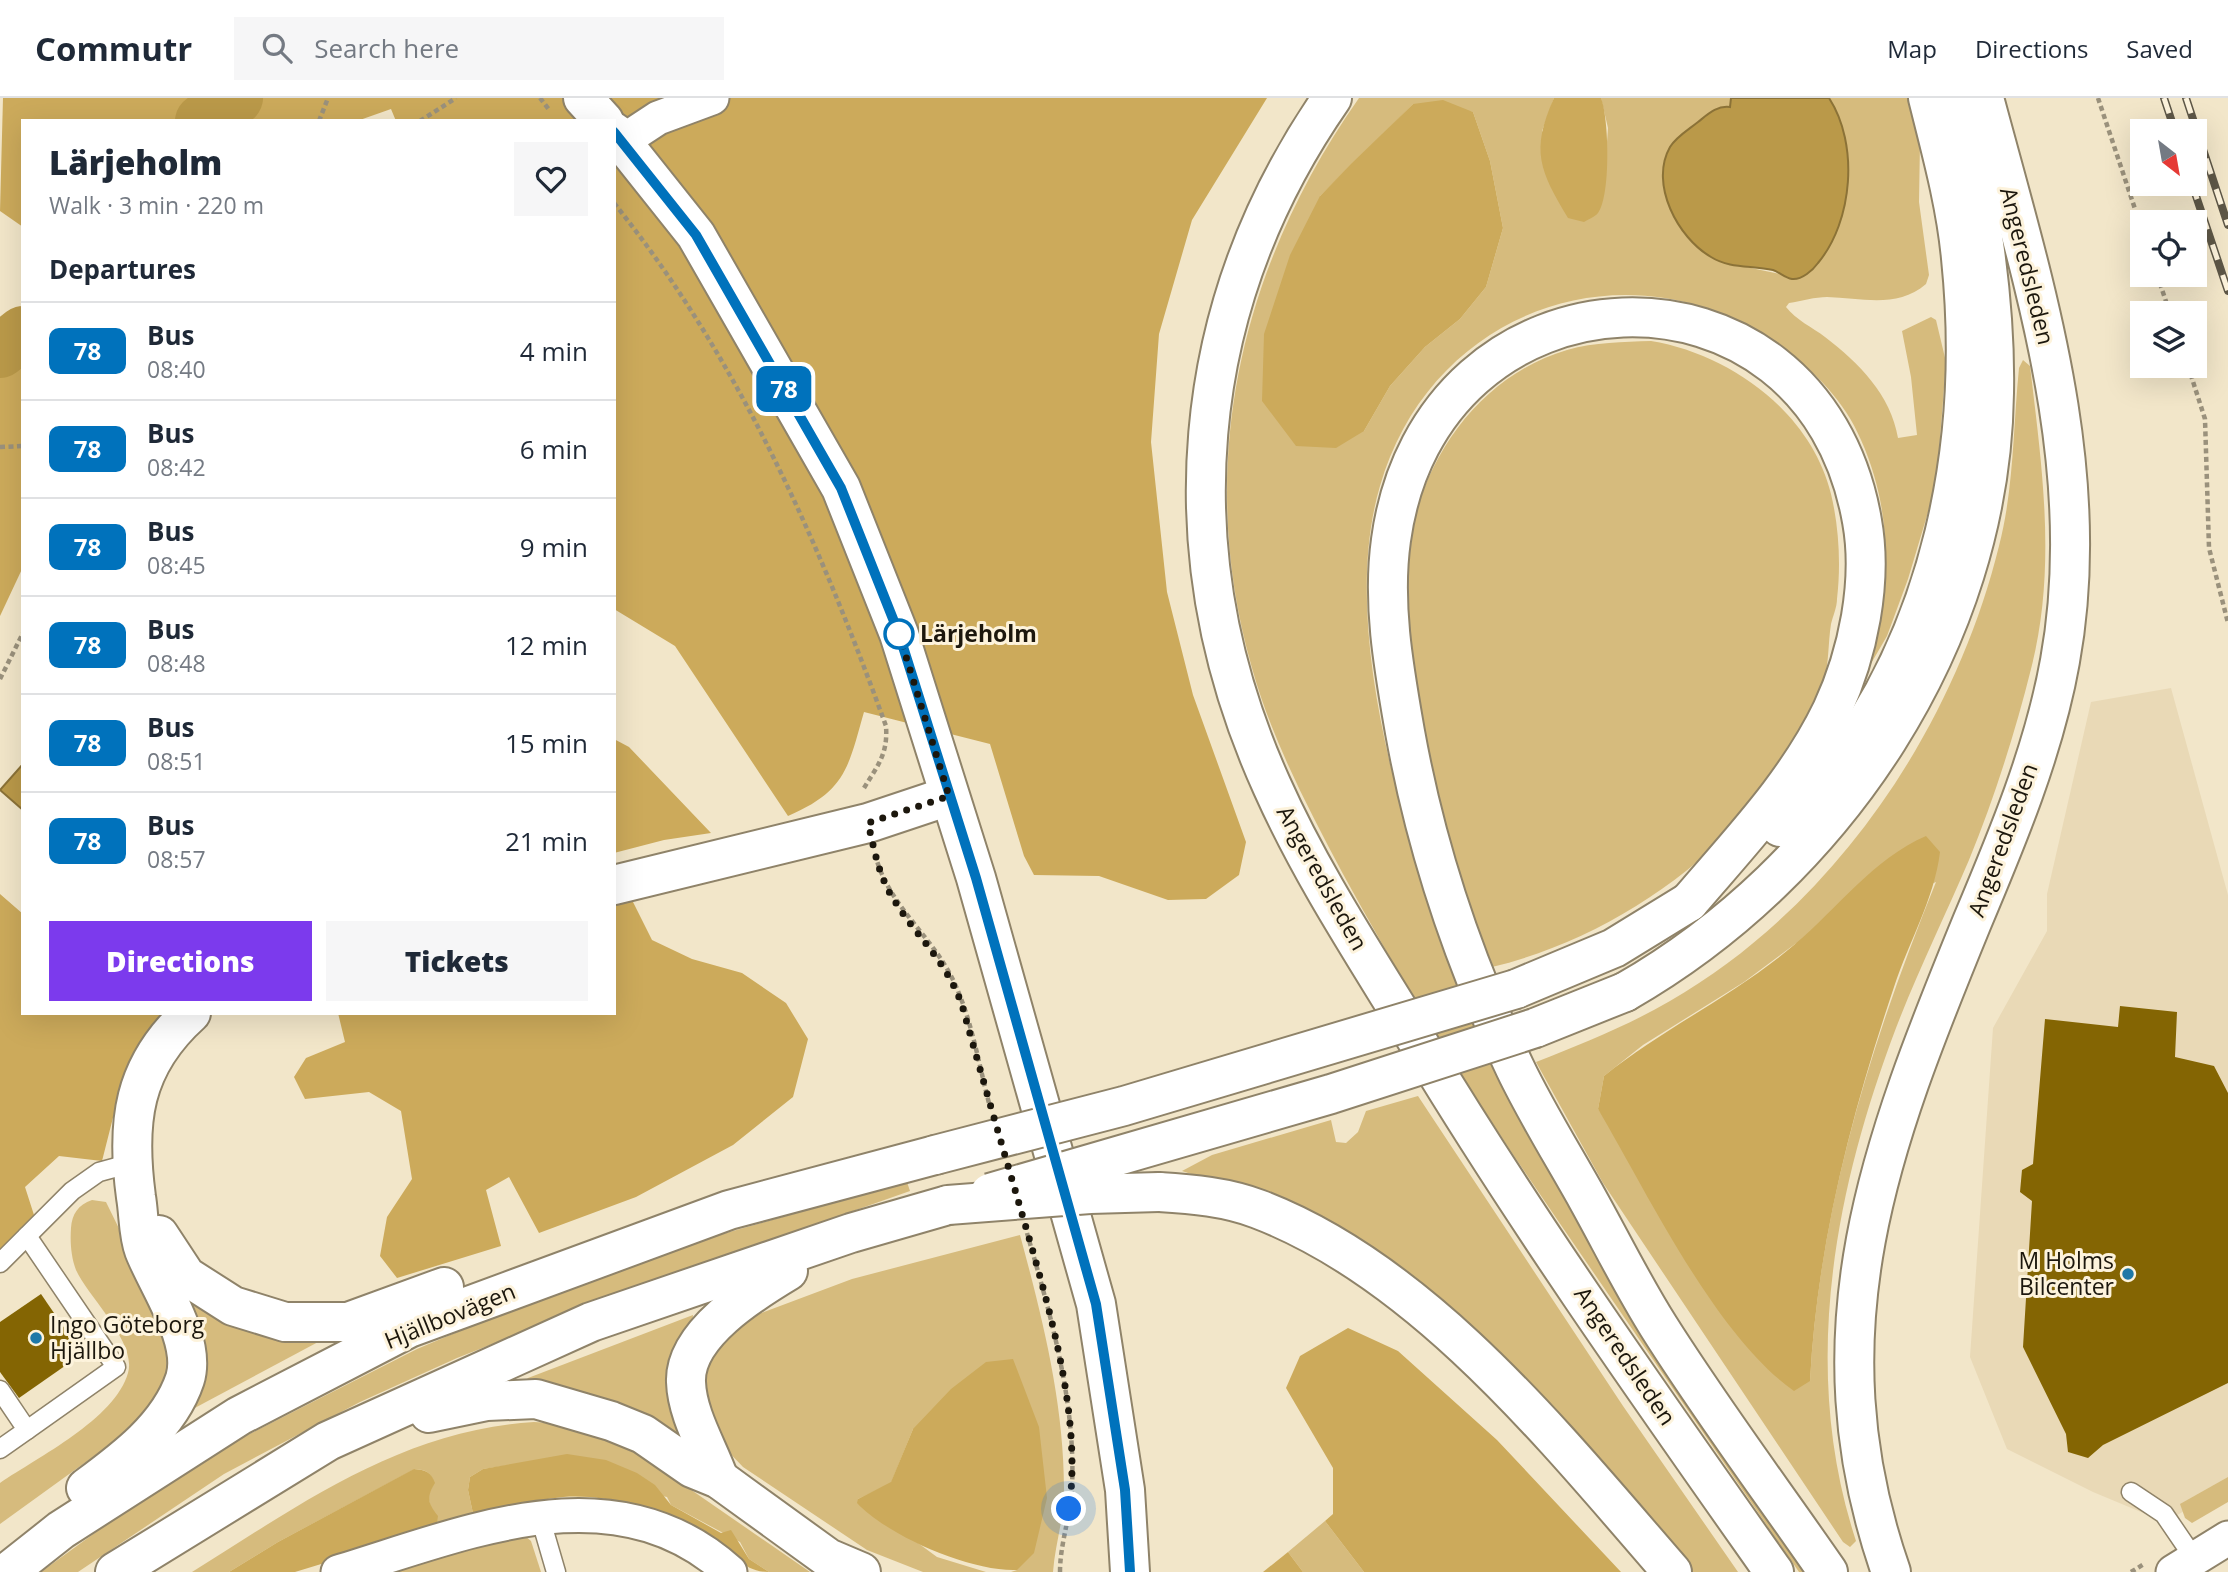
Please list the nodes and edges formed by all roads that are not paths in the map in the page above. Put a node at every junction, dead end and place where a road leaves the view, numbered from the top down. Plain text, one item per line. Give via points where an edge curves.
1 (583, 98) edge
2 (712, 98) edge
3 (1332, 98) edge
4 (1928, 98) edge
5 (1959, 98) edge
6 (1984, 98) edge
7 (603, 119) edge
8 (616, 130) edge
9 (616, 134) edge
10 (949, 796) junction
11 (616, 885) edge
12 (1689, 902) junction
13 (189, 1015) edge
14 (132, 1163) junction
15 (948, 1205) junction
16 (729, 1210) junction
17 (139, 1219) junction
18 (851, 1233) junction
19 (27, 1236) junction
20 (0, 1263) edge
21 (0, 1390) edge
22 (27, 1430) junction
23 (328, 1441) junction
24 (0, 1449) edge
25 (719, 1479) junction
26 (2131, 1492) dead end
27 (540, 1517) junction
28 (2228, 1538) edge
29 (0, 1552) edge
30 (2183, 1565) edge
31 (8, 1572) edge
32 (116, 1572) edge
33 (338, 1572) edge
34 (556, 1572) edge
35 (730, 1572) edge
36 (861, 1572) edge
37 (1130, 1572) edge
38 (1672, 1572) edge
39 (1774, 1572) edge
40 (1828, 1572) edge
41 (1891, 1572) edge

1 - 7 main road
2 - 8 street
3 - 39 main road, Angeredsleden via 1286,171 1241,269 1225,328 1212,409 1206,531 1223,645 1237,698 1297,836 1460,1112
4 - 12 main road via 1961,256 1967,353 1959,469 1929,588 1881,696 1823,783 1753,854
5 - 15 main road, bridge via 1987,255 1994,394 1981,505 1953,608 1899,723 1857,786 1794,861 1729,923 1666,969 1625,992 1535,1028 1331,1094
6 - 41 main road, Angeredsleden via 2058,401 2070,501 2070,575 2060,664 2033,761 1914,1068 1868,1217 1854,1326 1855,1392 1868,1491
9 - 10 main road via 696,235 841,488 899,634
10 - 11 main road via 868,823
10 - 37 main road via 1096,1304 1125,1490
12 - 16 main road, Hjällbovägen, bridge via 1614,948 1516,989 1124,1106
12 - 40 main road via 1793,777 1835,704 1862,602 1866,556 1861,513 1849,468 1833,433 1795,384 1761,358 1709,331 1671,320 1629,316 1573,323 1531,338 1469,379 1432,422 1410,466 1391,537 1387,601 1412,767 1465,951 1518,1075 1659,1327
13 - 14 main road via 161,1047 140,1082 130,1135
14 - 17 main road
14 - 19 lane via 99,1172 72,1191
15 - 18 main road
15 - 38 main road, bridge via 1090,1194 1195,1194 1256,1208 1297,1226 1386,1279 1519,1402
16 - 17 main road via 558,1245 348,1322 285,1322 233,1306 186,1276 160,1236
16 - 31 main road, Hjällbovägen via 409,1328 239,1416 61,1530
17 - 29 main road via 143,1247 182,1335 185,1380 164,1419 122,1461
18 - 23 main road via 590,1322
18 - 25 main road via 747,1295 704,1335 685,1380 693,1415
19 - 20 lane
19 - 22 lane via 116,1367
21 - 22 lane
22 - 24 lane
23 - 25 main road via 450,1407 536,1399 643,1434 692,1468
23 - 32 main road
25 - 36 main road via 828,1558
26 - 30 lane via 2164,1514
27 - 33 street
27 - 34 lane
27 - 35 street via 572,1514 633,1519 688,1542
28 - 30 street

